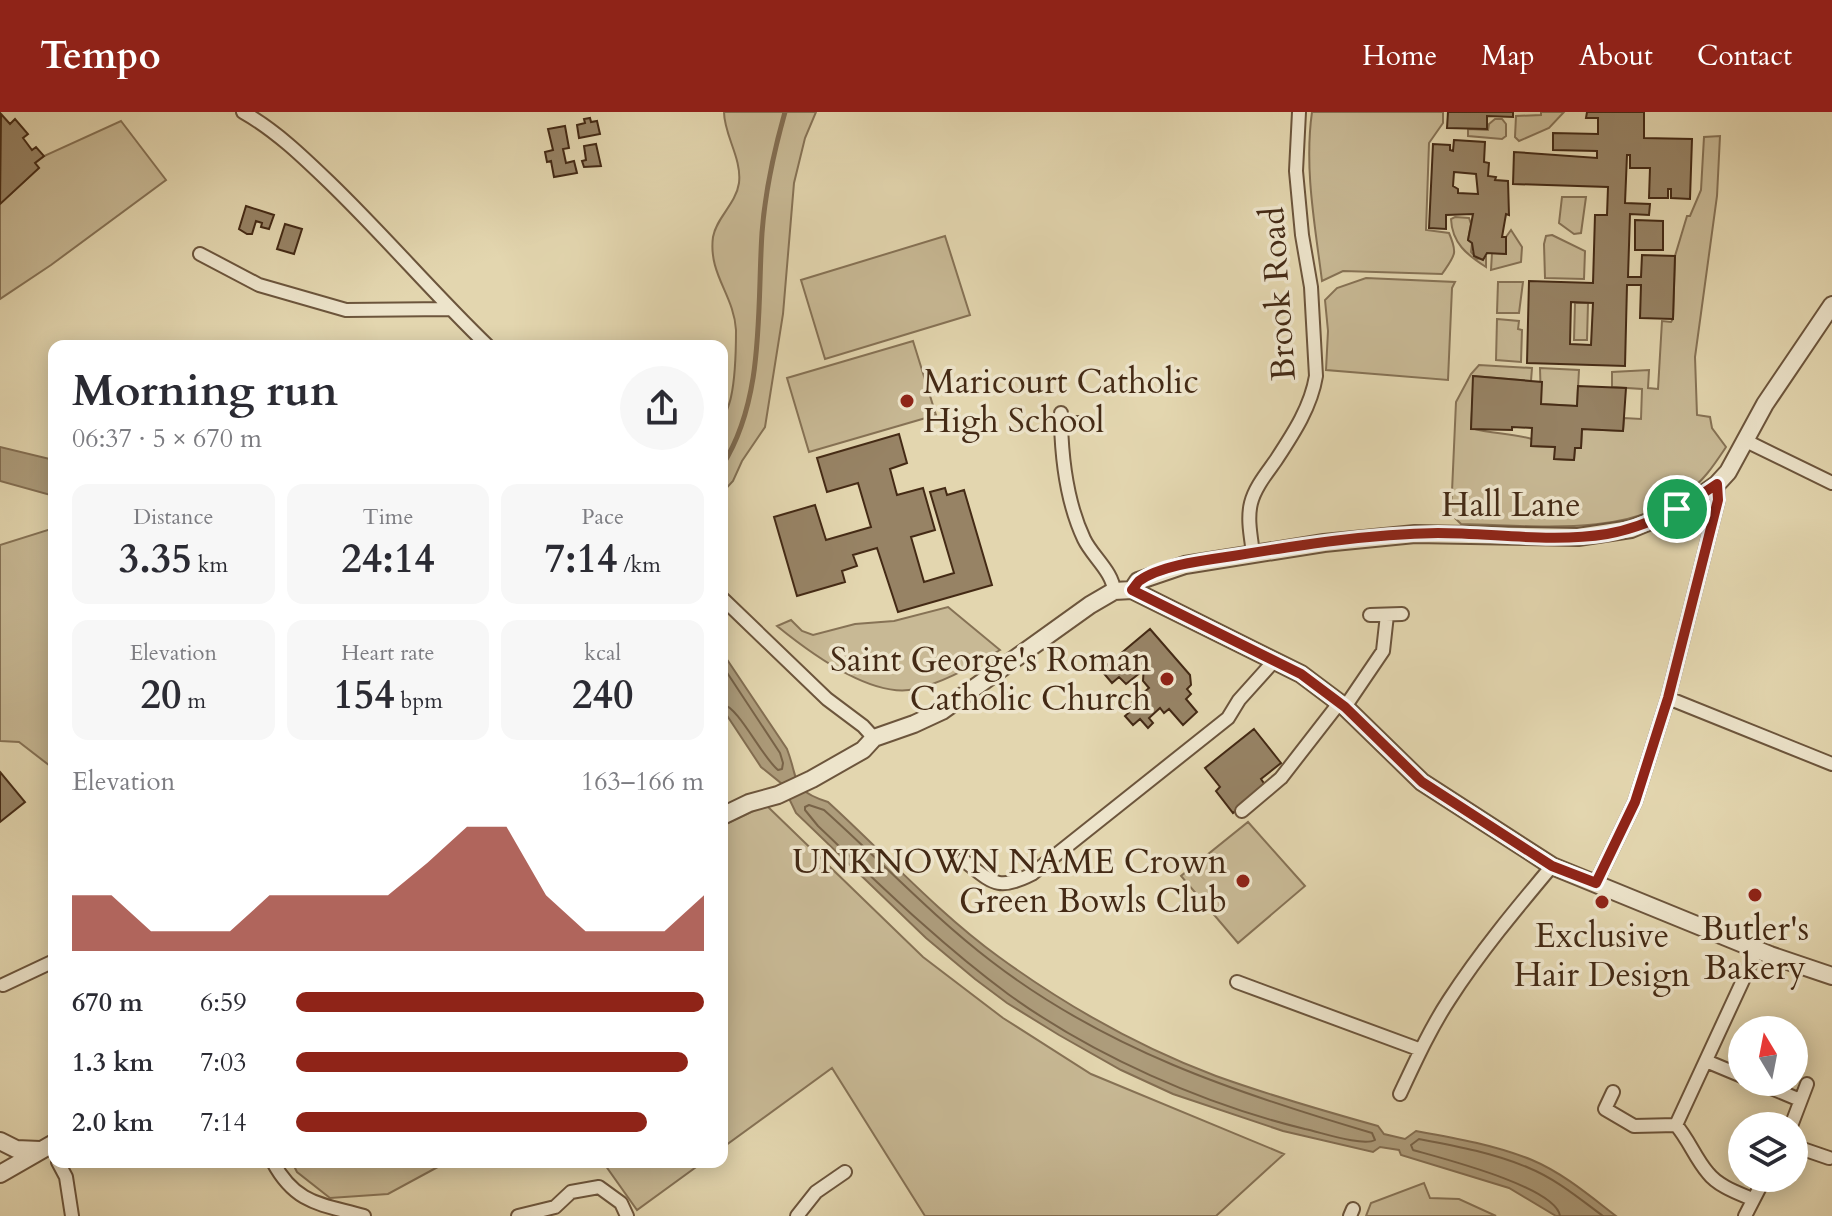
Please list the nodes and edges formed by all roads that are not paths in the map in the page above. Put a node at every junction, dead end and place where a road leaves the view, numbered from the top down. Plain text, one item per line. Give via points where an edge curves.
1 (243, 112) edge
2 (1299, 112) edge
3 (200, 254) dead end
4 (450, 309) junction
5 (1830, 312) edge
6 (482, 340) edge
7 (1084, 423) dead end
8 (1744, 440) junction
9 (1832, 483) edge
10 (1717, 484) junction
11 (1253, 553) junction
12 (1132, 590) junction
13 (1114, 591) junction
14 (728, 604) edge
15 (1402, 614) dead end
16 (1370, 615) dead end
17 (1387, 615) junction
18 (1274, 661) junction
19 (1668, 698) junction
20 (1343, 704) junction
21 (874, 738) junction
22 (1832, 764) edge
23 (1242, 811) dead end
24 (728, 813) edge
25 (963, 860) dead end
26 (1552, 866) junction
27 (1596, 883) junction
28 (1757, 950) junction
29 (48, 964) edge
30 (1832, 976) edge
31 (1237, 982) dead end
32 (3, 985) dead end
33 (1421, 1050) junction
34 (1706, 1061) junction
35 (1728, 1070) edge
36 (1613, 1092) dead end
37 (1400, 1094) dead end
38 (1790, 1096) edge
39 (1802, 1096) edge
40 (1800, 1100) junction
41 (1796, 1112) edge
42 (1676, 1125) junction
43 (0, 1141) edge
44 (48, 1148) edge
45 (48, 1149) edge
46 (1808, 1151) edge
47 (1829, 1158) dead end
48 (61, 1168) edge
49 (277, 1168) edge
50 (845, 1172) dead end
51 (0, 1174) edge
52 (1756, 1192) edge
53 (1752, 1199) junction
54 (72, 1216) edge
55 (364, 1216) edge
56 (518, 1216) edge
57 (627, 1216) edge
58 (797, 1216) edge
59 (1745, 1216) edge

1 - 4 street via 303,157
2 - 11 street, Brook Road via 1296,171 1316,376 1303,414 1251,502
3 - 4 street via 259,285 346,310
4 - 6 street
5 - 8 street, Hall Lane
7 - 13 street via 1061,418 1064,466 1084,540 1114,581
8 - 9 street
8 - 10 street, Hall Lane
10 - 11 street, Hall Lane via 1653,520 1606,534 1415,534
10 - 19 street via 1718,500
11 - 12 street, Hall Lane via 1159,573 1138,581
12 - 13 street, Hall Lane
12 - 18 street
13 - 21 street, Hall Lane via 942,711
14 - 21 street
15 - 17 street
16 - 17 street
17 - 20 street via 1383,651
18 - 20 street
18 - 25 street via 1228,718 1032,874 1014,883 995,883
19 - 22 street
19 - 27 street via 1635,802
20 - 23 street via 1281,778
20 - 26 street via 1422,782
21 - 24 street, Hall Lane via 812,779
26 - 27 street
26 - 33 street via 1486,946
27 - 28 street
28 - 30 street
28 - 34 street
29 - 32 street
31 - 33 street
33 - 37 street
34 - 35 street
34 - 42 street
36 - 42 street via 1605,1109 1634,1126
38 - 40 street
39 - 40 street
40 - 41 street
42 - 53 street via 1707,1173
43 - 44 street via 16,1149
45 - 51 street
46 - 47 street
48 - 54 street
49 - 55 street via 294,1192
50 - 58 street via 816,1192
52 - 53 street
53 - 59 street
56 - 57 street via 555,1207 571,1192 599,1187 621,1203

